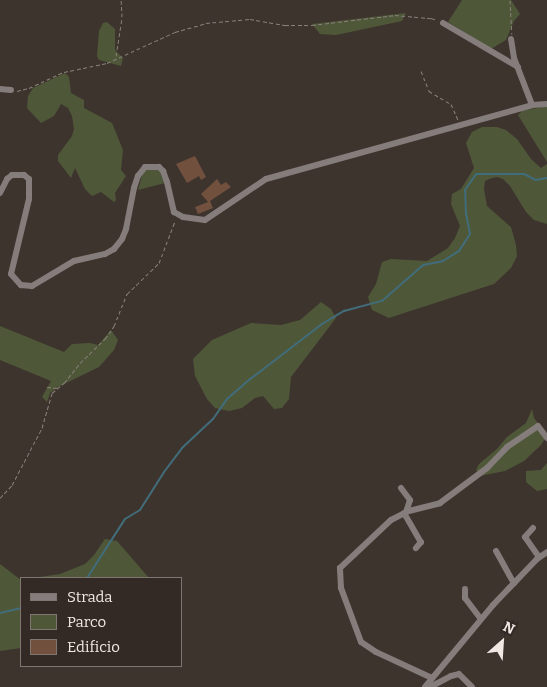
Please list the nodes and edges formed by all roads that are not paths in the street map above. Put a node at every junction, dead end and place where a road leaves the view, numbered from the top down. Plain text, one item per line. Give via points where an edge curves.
1 (443, 23) road end
2 (512, 38) road end
3 (518, 67) junction
4 (0, 89) edge
5 (11, 90) road end
6 (547, 104) edge
7 (532, 105) junction
8 (0, 193) edge
9 (547, 438) edge
10 (401, 488) dead end
11 (405, 512) junction
12 (532, 528) dead end
13 (416, 548) dead end
14 (496, 551) dead end
15 (547, 552) edge
16 (539, 558) junction
17 (514, 583) junction
18 (465, 589) dead end
19 (481, 619) junction
20 (432, 678) junction
21 (426, 687) edge
22 (472, 687) edge

1 - 3 street
2 - 3 street
3 - 7 street
4 - 5 street
6 - 7 street
7 - 8 street via 266,179 205,220 183,217 174,212 163,171 159,167 145,167 134,188 124,234 114,248 104,254 74,261 32,286 22,284 12,274 29,199 29,179 24,175 12,175
9 - 11 street via 538,426 507,447 487,468 440,503
10 - 11 street via 410,500
11 - 13 street via 421,542
11 - 20 street via 391,520 340,568 339,577 361,642
12 - 16 street via 524,537
14 - 17 street
15 - 16 street
16 - 17 street
17 - 19 street
18 - 19 street via 465,598
19 - 20 street
20 - 21 street
21 - 22 street via 459,674

